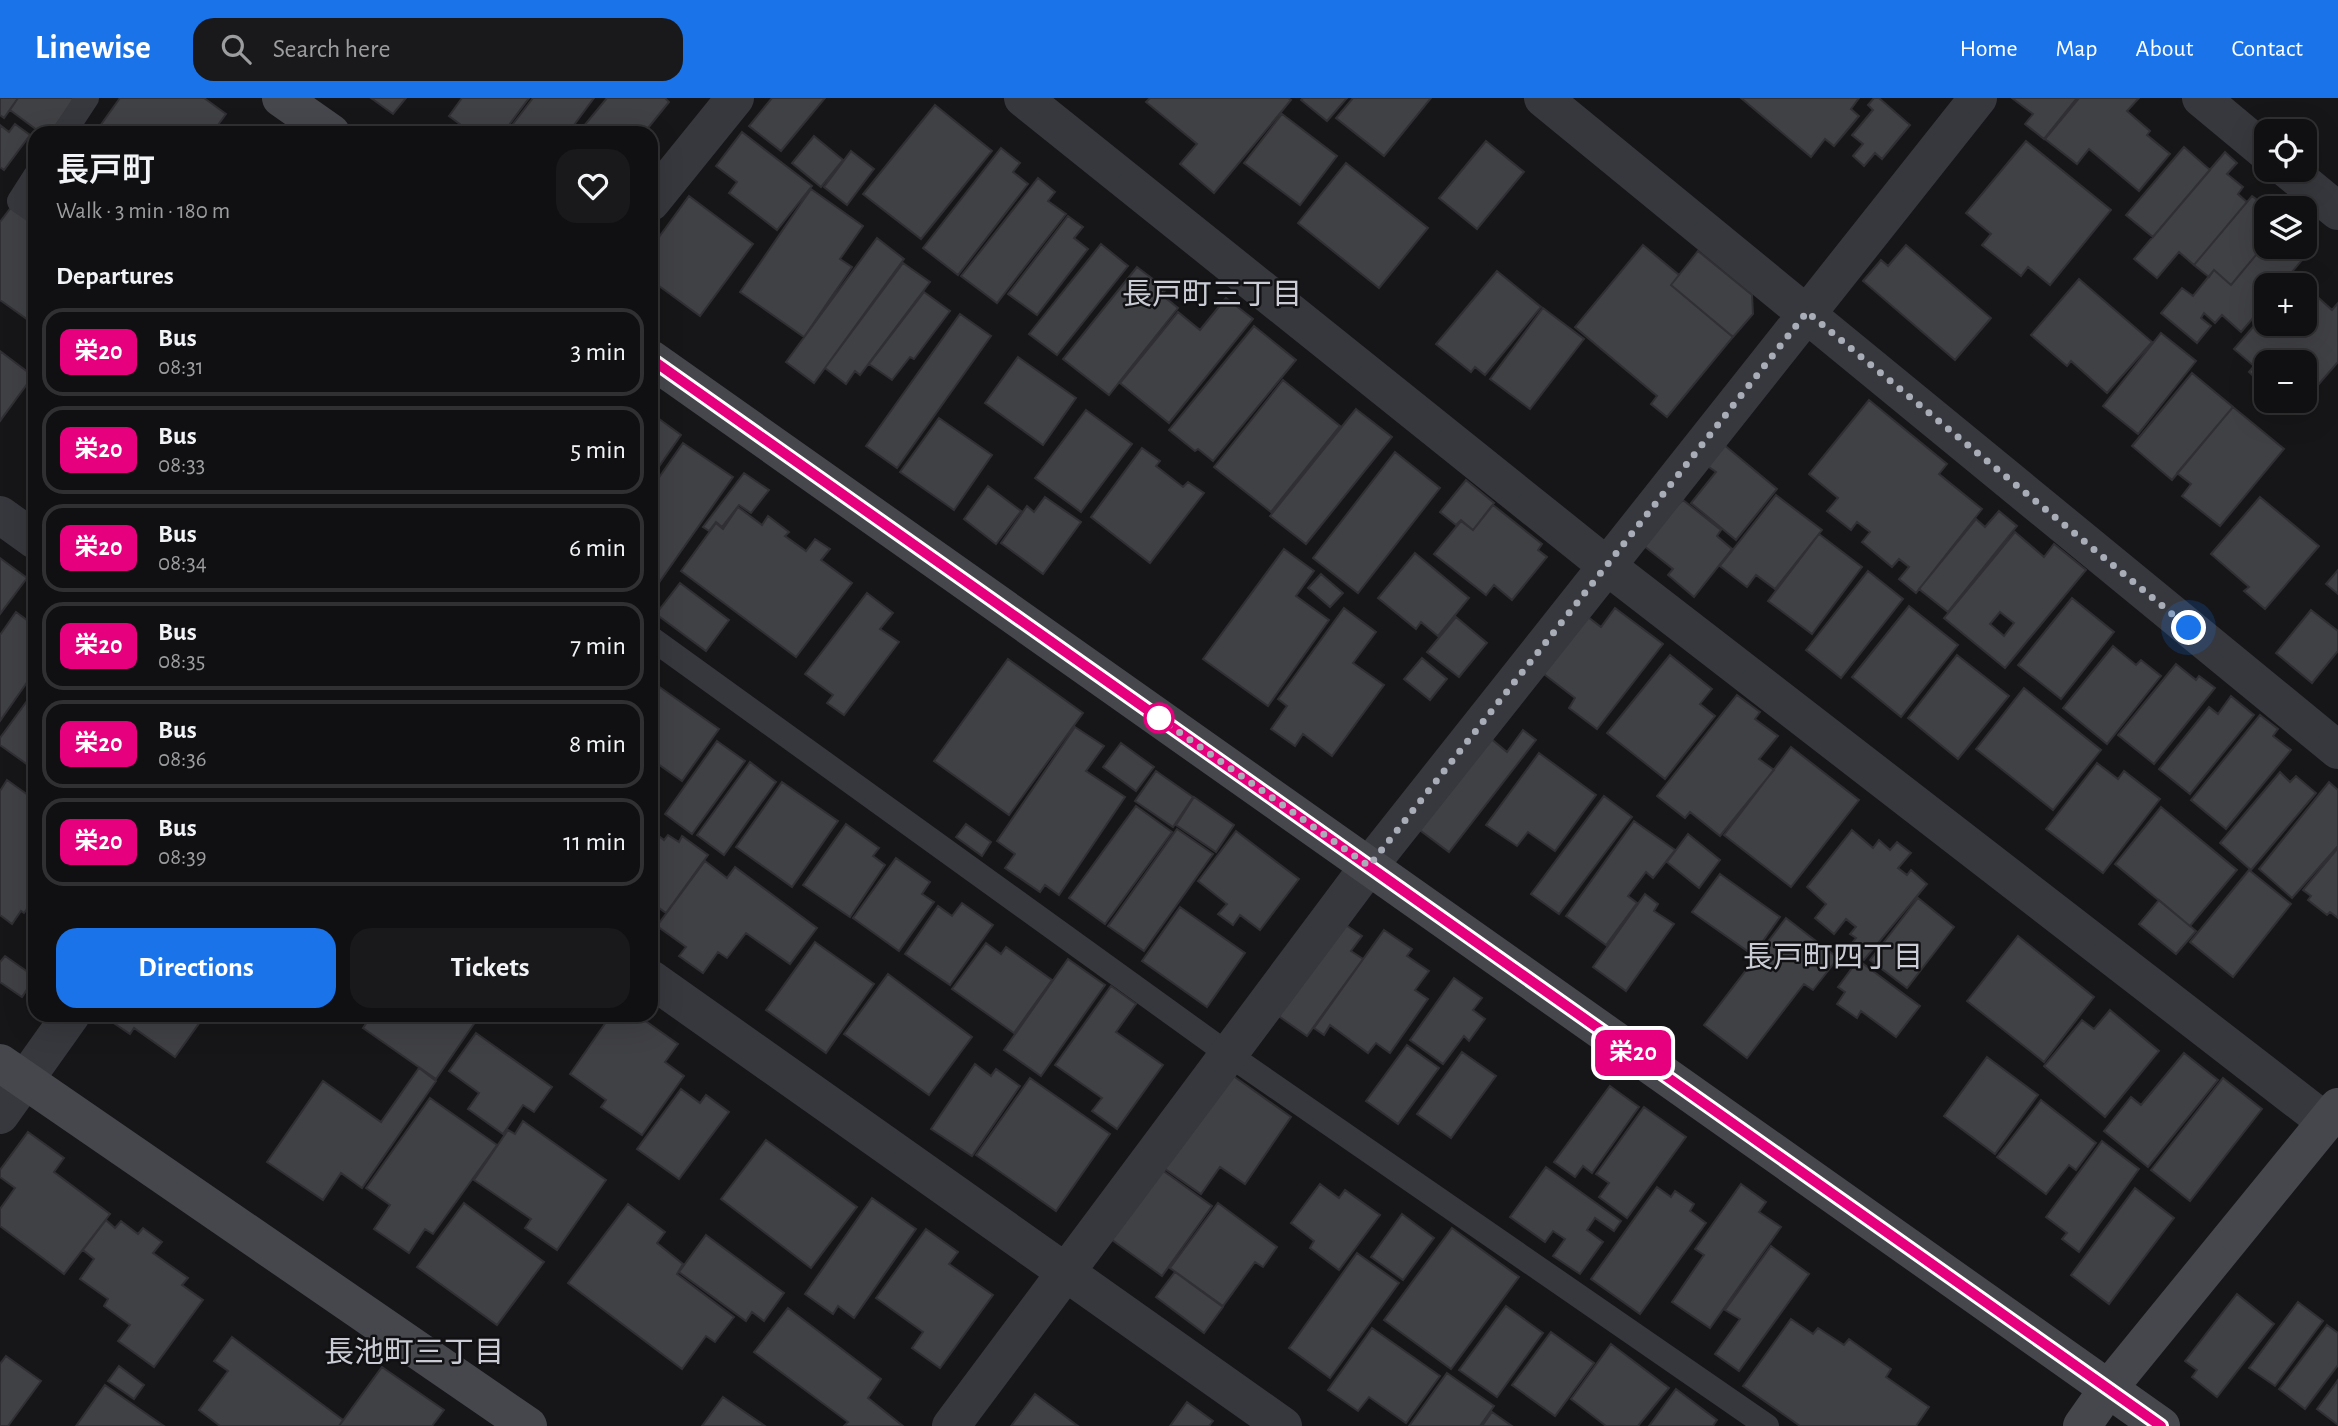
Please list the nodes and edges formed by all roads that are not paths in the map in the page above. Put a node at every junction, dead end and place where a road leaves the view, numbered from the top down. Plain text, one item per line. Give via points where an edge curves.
1 (87, 98) edge
2 (281, 98) edge
3 (735, 98) edge
4 (1023, 98) edge
5 (1543, 98) edge
6 (1978, 98) edge
7 (2201, 98) edge
8 (69, 126) edge
9 (321, 126) edge
10 (2254, 142) edge
11 (2303, 182) edge
12 (28, 187) edge
13 (658, 193) edge
14 (28, 207) edge
15 (2338, 211) edge
16 (1807, 312) junction
17 (658, 364) edge
18 (0, 515) edge
19 (28, 535) edge
20 (1607, 566) junction
21 (658, 643) edge
22 (2338, 750) edge
23 (1369, 866) junction
24 (658, 984) edge
25 (64, 1022) edge
26 (1228, 1054) junction
27 (12, 1072) edge
28 (0, 1115) edge
29 (2334, 1121) edge
30 (1066, 1272) junction
31 (2108, 1388) junction
32 (528, 1426) edge
33 (951, 1426) edge
34 (1283, 1426) edge
35 (1767, 1426) edge
36 (2082, 1426) edge
37 (2161, 1426) edge

1 - 8 lane
2 - 9 street
3 - 13 street
4 - 20 street
5 - 16 street
6 - 16 street
7 - 10 street
11 - 15 street
12 - 14 lane via 19,201
16 - 20 street
16 - 22 street
17 - 23 street
18 - 19 street
20 - 23 street
20 - 29 street
21 - 26 lane
23 - 26 street
23 - 31 street
24 - 30 street
25 - 27 street
26 - 30 street
26 - 35 lane
27 - 28 street
27 - 32 street
29 - 31 street
30 - 33 street
30 - 34 street
31 - 36 street
31 - 37 street

